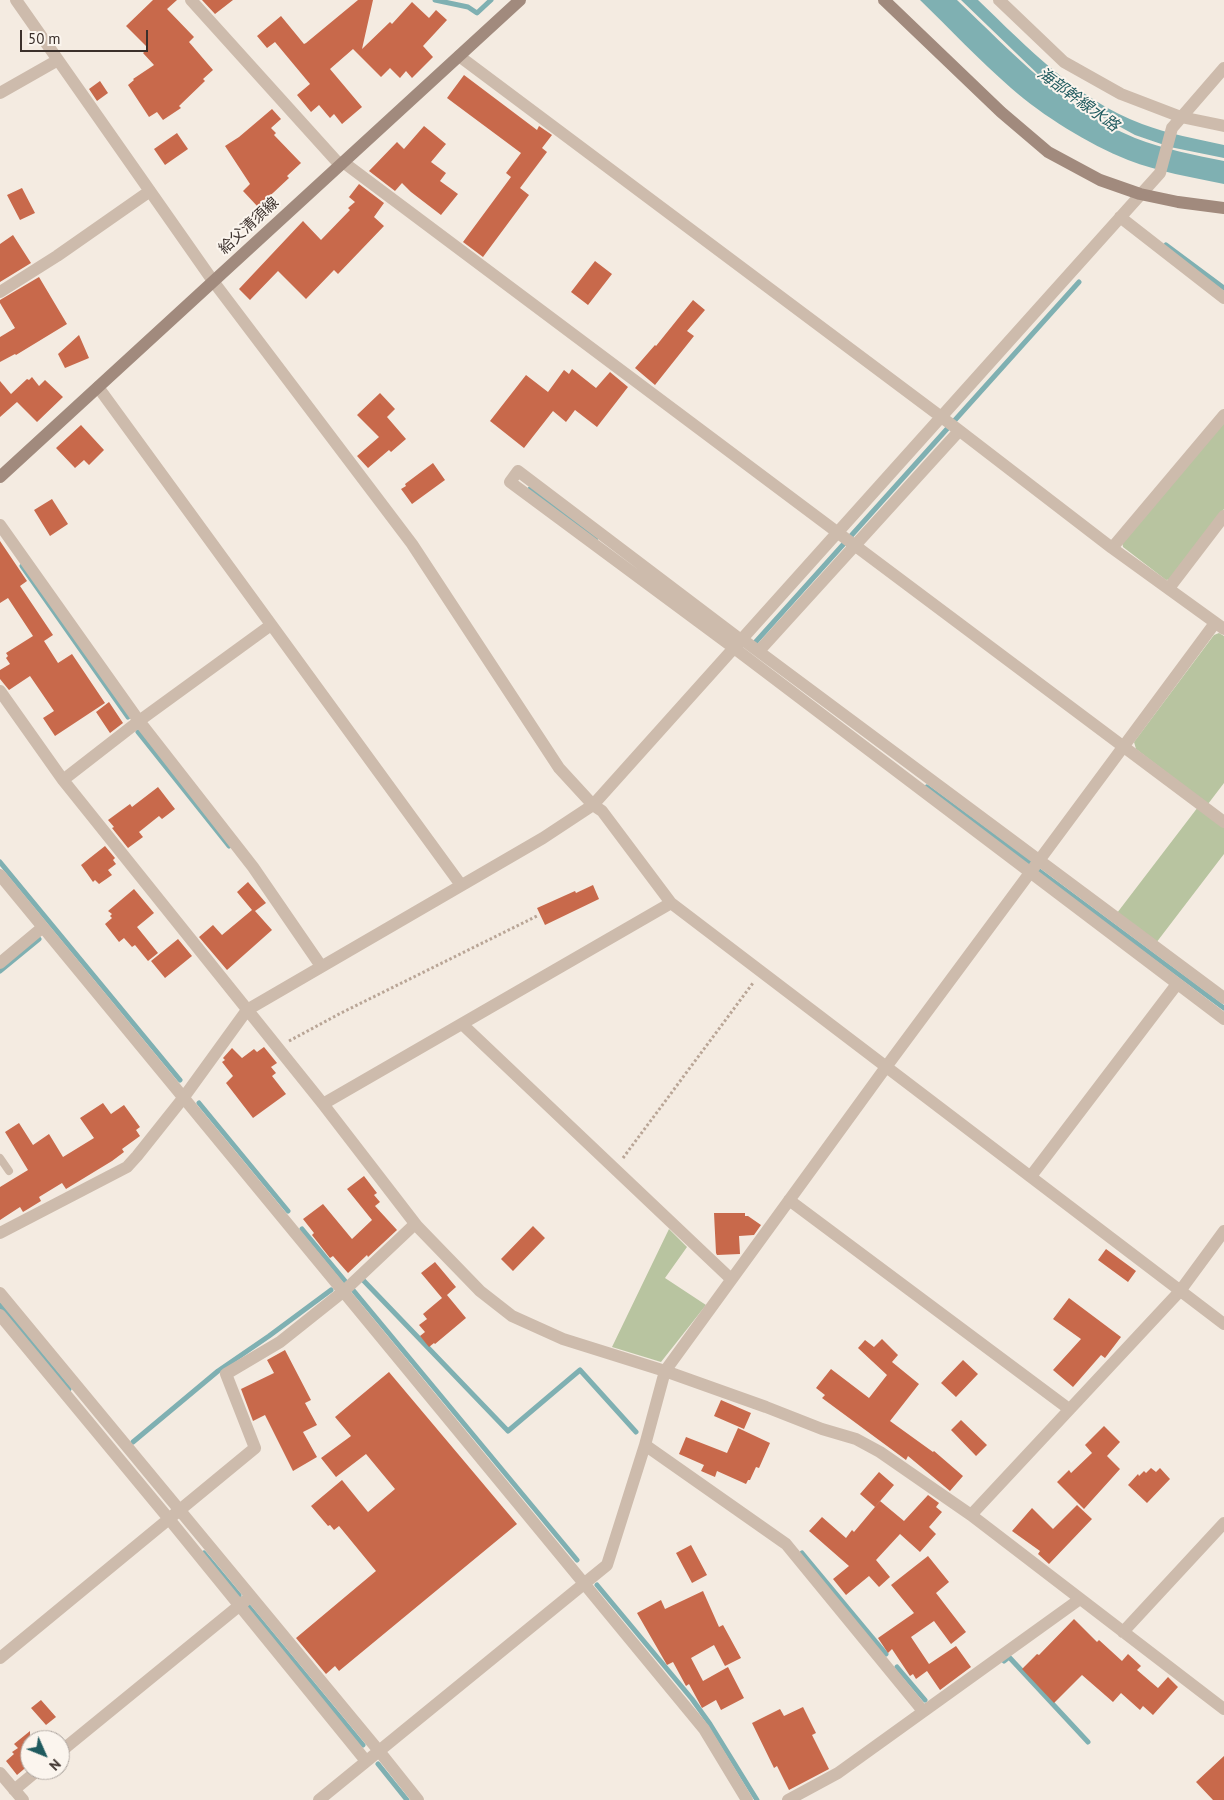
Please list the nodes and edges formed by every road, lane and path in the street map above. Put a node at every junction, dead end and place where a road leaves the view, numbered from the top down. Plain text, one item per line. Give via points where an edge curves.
1 (16, 0) edge
2 (191, 0) edge
3 (520, 0) edge
4 (884, 0) edge
5 (999, 0) edge
6 (459, 56) junction
7 (58, 60) junction
8 (1224, 68) edge
9 (0, 93) edge
10 (1181, 117) junction
11 (1224, 126) edge
12 (342, 163) junction
13 (150, 191) junction
14 (1140, 194) junction
15 (1224, 208) edge
16 (1120, 217) junction
17 (213, 281) junction
18 (0, 292) edge
19 (1224, 298) edge
20 (98, 387) junction
21 (1224, 415) edge
22 (950, 424) junction
23 (0, 477) edge
24 (1224, 516) edge
25 (0, 525) edge
26 (846, 539) junction
27 (1112, 548) junction
28 (1170, 588) junction
29 (271, 625) junction
30 (1220, 626) edge
31 (747, 645) junction
32 (0, 692) edge
33 (139, 722) junction
34 (1124, 747) junction
35 (63, 780) junction
36 (593, 805) junction
37 (1224, 822) edge
38 (1040, 860) junction
39 (1030, 873) junction
40 (0, 875) edge
41 (461, 884) junction
42 (670, 904) junction
43 (539, 915) dead end
44 (43, 927) junction
45 (0, 963) edge
46 (321, 966) junction
47 (761, 972) junction
48 (1177, 984) junction
49 (1224, 998) edge
50 (247, 1010) junction
51 (1224, 1019) edge
52 (462, 1024) junction
53 (278, 1048) junction
54 (886, 1067) junction
55 (184, 1097) junction
56 (323, 1104) junction
57 (0, 1158) edge
58 (614, 1169) junction
59 (9, 1171) dead end
60 (1032, 1176) junction
61 (789, 1200) junction
62 (415, 1224) junction
63 (1224, 1232) edge
64 (0, 1233) edge
65 (731, 1279) junction
66 (1180, 1291) junction
67 (344, 1292) junction
68 (0, 1293) edge
69 (0, 1315) edge
70 (1224, 1324) edge
71 (665, 1371) junction
72 (1069, 1410) junction
73 (645, 1445) junction
74 (179, 1510) junction
75 (971, 1515) junction
76 (169, 1519) junction
77 (1224, 1523) edge
78 (584, 1582) junction
79 (251, 1596) junction
80 (1080, 1599) junction
81 (240, 1606) junction
82 (1123, 1632) junction
83 (0, 1658) edge
84 (1224, 1709) edge
85 (923, 1711) junction
86 (70, 1744) edge
87 (379, 1751) junction
88 (366, 1761) junction
89 (0, 1773) edge
90 (26, 1780) edge
91 (14, 1790) junction
92 (23, 1800) edge
93 (319, 1800) edge
94 (418, 1800) edge
95 (748, 1800) edge
96 (788, 1800) edge

1 - 7 street
2 - 12 street
3 - 6 main road, 給父清須線
4 - 14 main road via 1001,112 1048,152 1100,180
5 - 10 street via 1064,62 1121,94
6 - 12 main road, 給父清須線
6 - 22 street
7 - 9 street
7 - 13 street
8 - 10 street
10 - 11 street
10 - 14 street via 1172,128 1160,173
12 - 17 main road, 給父清須線
12 - 26 street
13 - 17 street
13 - 18 street
14 - 15 main road
14 - 16 street
16 - 19 street
16 - 22 street
17 - 20 main road, 給父清須線
17 - 36 street via 412,544 559,768
20 - 23 main road, 給父清須線
20 - 29 street
21 - 27 street
22 - 26 street
22 - 26 street
22 - 27 street
24 - 28 street
25 - 33 street
26 - 31 street
26 - 31 street
26 - 34 street
27 - 28 street
28 - 30 street
29 - 33 street
29 - 41 street
30 - 34 street
31 - 31 street via 510,482 518,471
31 - 36 street
31 - 38 street
31 - 39 street
32 - 35 street
33 - 35 street
33 - 46 street via 253,867
34 - 37 street
34 - 38 street
35 - 50 street
36 - 41 street
36 - 42 street via 602,811
38 - 39 street
38 - 49 street
39 - 48 street
39 - 54 street
40 - 44 street
41 - 46 street
42 - 47 street
42 - 52 street
43 - 53 path via 340,1013
44 - 45 street
44 - 55 street
46 - 50 street
47 - 54 street
47 - 58 path
48 - 51 street
48 - 60 street
50 - 53 street
50 - 55 street
52 - 56 street
52 - 58 street
53 - 56 street
54 - 60 street
54 - 61 street
55 - 64 street via 127,1166
55 - 67 street
56 - 62 street
57 - 59 lane
58 - 65 street
60 - 66 street
61 - 65 street
61 - 72 street
62 - 67 street
62 - 71 street via 480,1291 512,1316 563,1339
63 - 66 street
65 - 71 street
66 - 70 street
66 - 72 street
67 - 74 street via 280,1342 226,1374 255,1448
67 - 78 street
68 - 74 street
69 - 76 street
71 - 73 street
71 - 75 street via 856,1439
72 - 75 street
73 - 78 street via 607,1565
73 - 85 street via 786,1544
74 - 76 street
74 - 79 street
75 - 80 street
76 - 81 street
76 - 83 street
77 - 82 street
78 - 87 street
78 - 95 street via 704,1729
79 - 81 street
79 - 87 street
80 - 82 street
80 - 85 street
81 - 86 street
81 - 88 street
82 - 84 street
85 - 96 street via 838,1772
87 - 88 street
87 - 94 street
88 - 93 street
89 - 91 street
90 - 91 street
91 - 92 street

